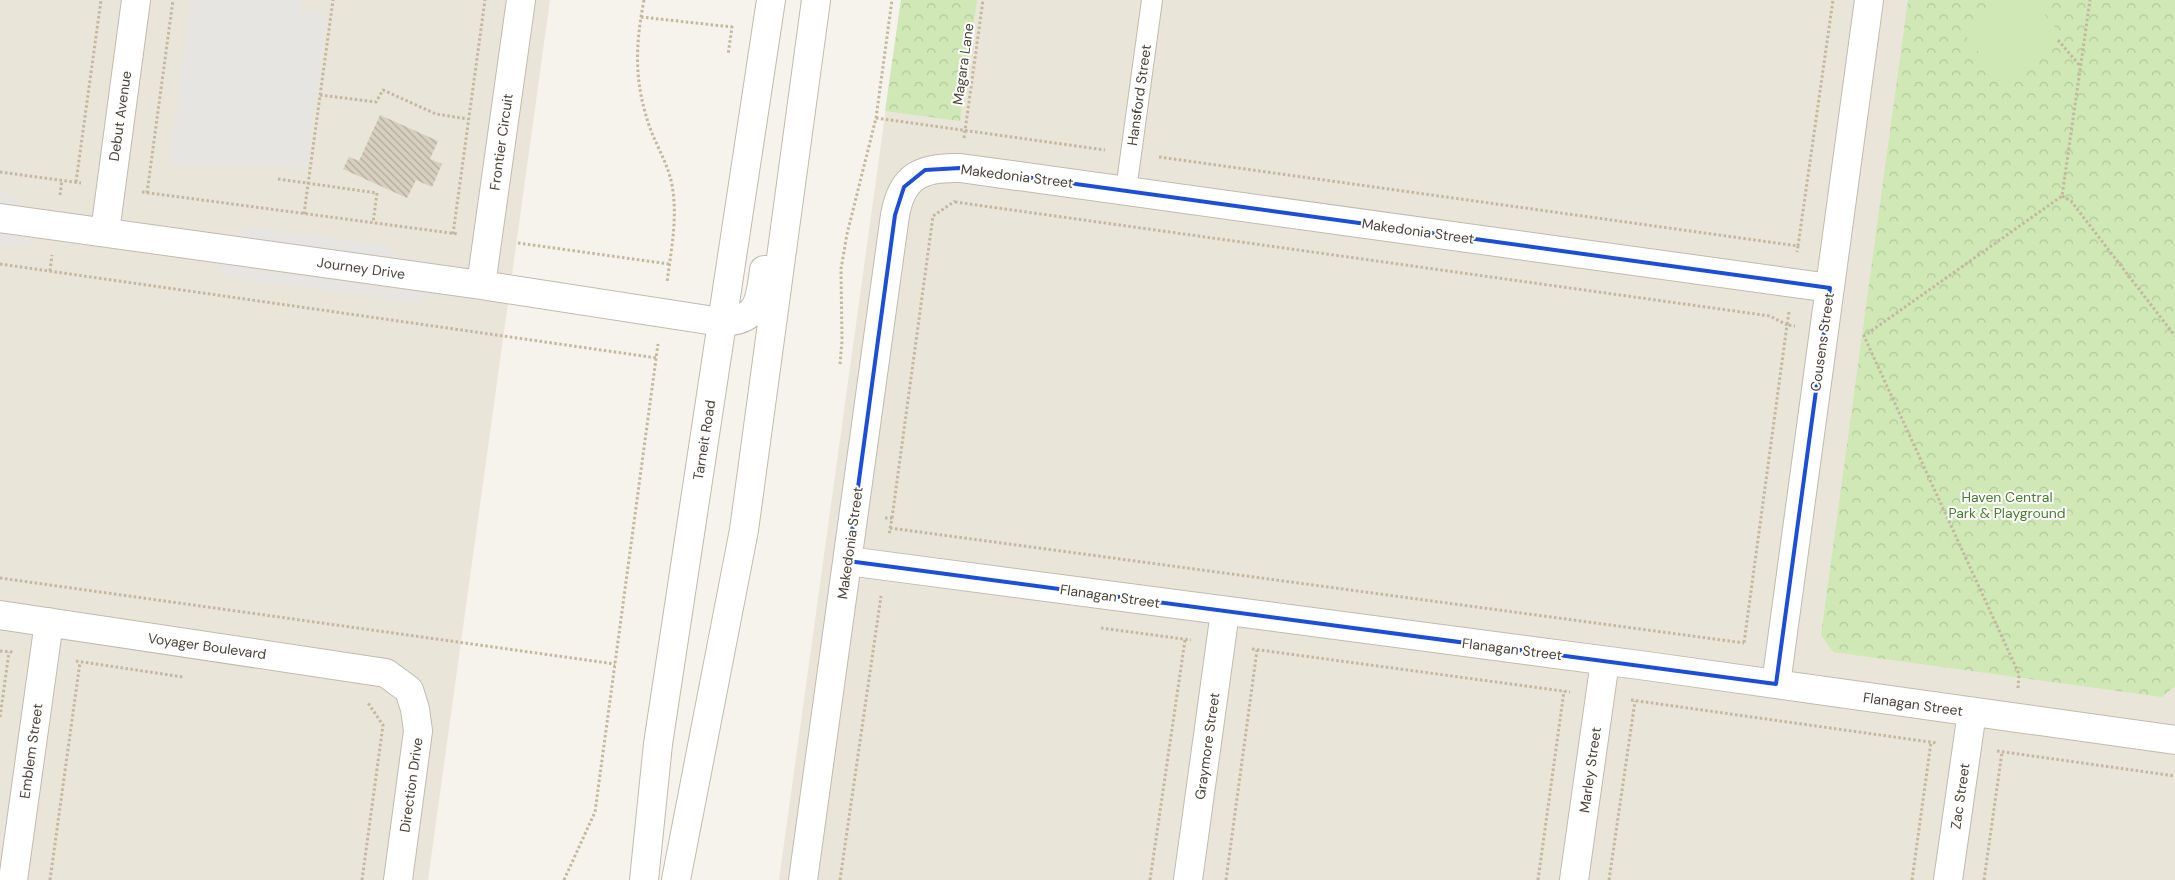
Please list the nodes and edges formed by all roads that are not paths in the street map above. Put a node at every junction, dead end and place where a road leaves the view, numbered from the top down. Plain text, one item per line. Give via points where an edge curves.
1 (136, 0) edge
2 (521, 0) edge
3 (771, 0) edge
4 (806, 0) edge
5 (816, 0) edge
6 (1152, 0) edge
7 (1869, 0) edge
8 (1126, 190) junction
9 (0, 218) edge
10 (105, 232) junction
11 (481, 285) junction
12 (1830, 288) junction
13 (721, 322) junction
14 (763, 391) junction
15 (848, 561) junction
16 (1225, 612) junction
17 (0, 615) edge
18 (49, 622) junction
19 (1605, 661) junction
20 (1776, 684) junction
21 (409, 690) joint
22 (1972, 712) junction
23 (2175, 740) edge
24 (13, 880) edge
25 (398, 880) edge
26 (644, 880) edge
27 (676, 880) edge
28 (804, 880) edge
29 (1188, 880) edge
30 (1574, 880) edge
31 (1948, 880) edge

1 - 10 street, Debut Avenue
2 - 11 street, Frontier Circuit
3 - 13 street, Tarneit Road
4 - 13 street via 788,72 760,298 750,315 737,322
5 - 14 street
6 - 8 lane, Hansford Street
7 - 12 street, Cousens Street
8 - 12 street, Makedonia Street
8 - 15 street, Makedonia Street via 960,168 925,170 904,187 898,199
9 - 10 street, Journey Drive
10 - 11 street, Journey Drive
11 - 13 street, Journey Drive
12 - 20 street, Cousens Street
13 - 14 street via 745,332 753,347
13 - 26 street, Tarneit Road via 658,744
14 - 27 street via 744,530
15 - 16 street, Flanagan Street
15 - 28 street, Makedonia Street
16 - 19 street, Flanagan Street
16 - 29 street, Graymore Street
17 - 18 street, Voyager Boulevard
18 - 21 street, Voyager Boulevard via 386,673
18 - 24 street, Emblem Street
19 - 20 street, Flanagan Street
19 - 30 street, Marley Street
20 - 22 street, Flanagan Street
21 - 25 street, Direction Drive via 418,732
22 - 23 street, Flanagan Street
22 - 31 street, Zac Street

